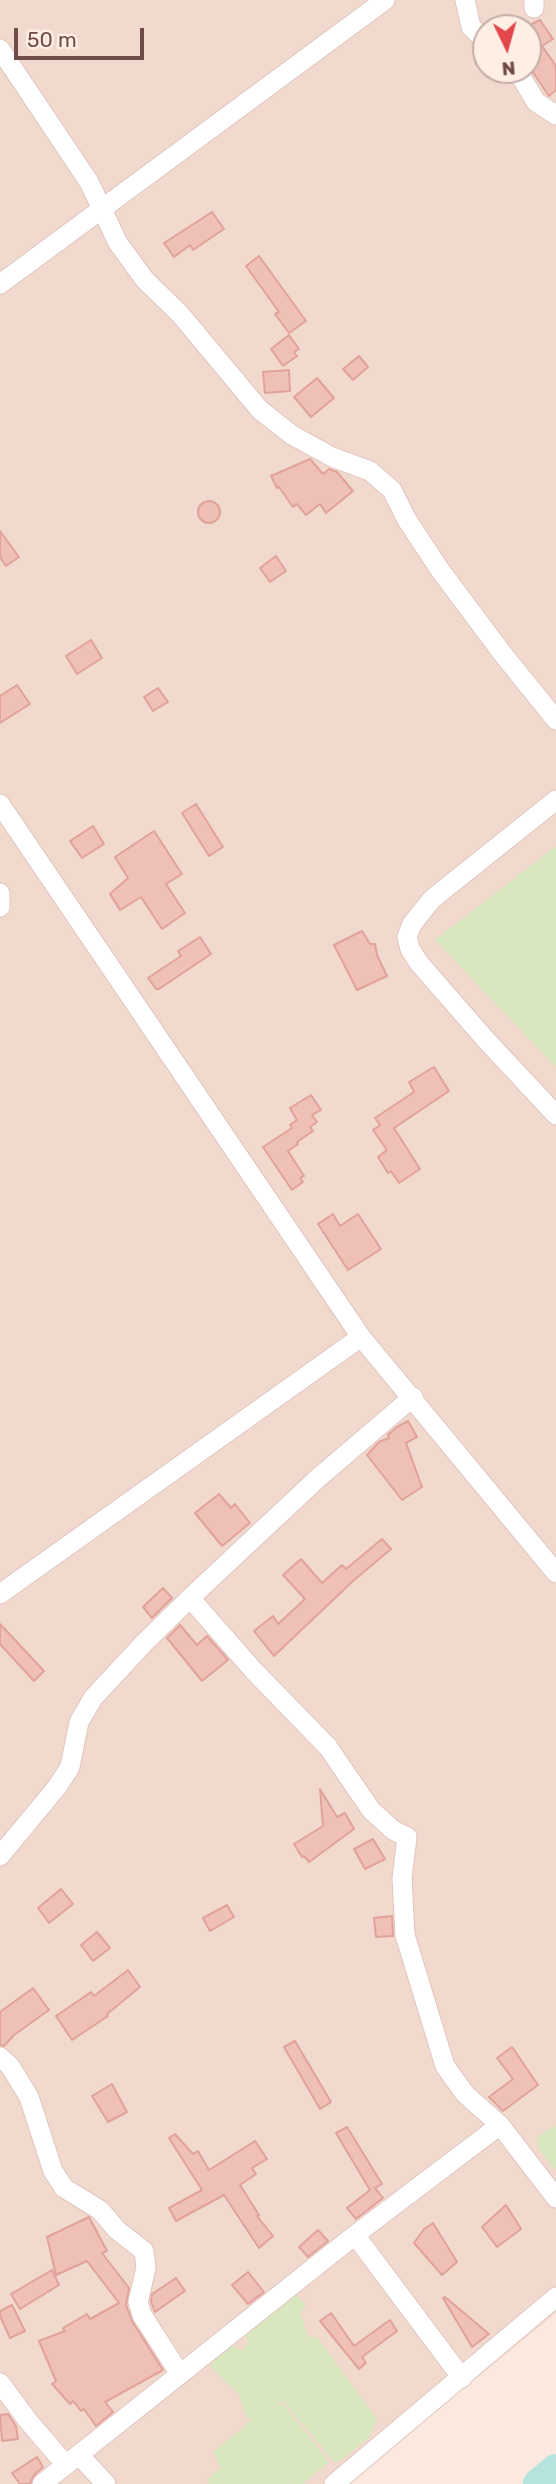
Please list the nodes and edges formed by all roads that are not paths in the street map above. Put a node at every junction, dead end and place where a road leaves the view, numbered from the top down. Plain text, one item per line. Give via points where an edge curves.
1 (385, 0) edge
2 (465, 0) edge
3 (472, 28) edge
4 (0, 49) edge
5 (525, 84) edge
6 (556, 116) edge
7 (101, 210) junction
8 (0, 284) edge
9 (556, 720) edge
10 (556, 800) edge
11 (0, 804) edge
12 (0, 893) edge
13 (0, 907) edge
14 (556, 1115) edge
15 (361, 1337) junction
16 (413, 1397) junction
17 (556, 1573) edge
18 (0, 1594) edge
19 (190, 1598) junction
20 (0, 1856) edge
21 (0, 2057) edge
22 (499, 2125) junction
23 (556, 2198) edge
24 (355, 2235) junction
25 (556, 2297) edge
26 (180, 2374) junction
27 (462, 2378) junction
28 (0, 2383) edge
29 (73, 2460) junction
30 (42, 2484) edge
31 (106, 2484) edge
32 (334, 2484) edge

1 - 7 street
2 - 3 street
4 - 7 street via 89,182
5 - 6 street via 536,102
7 - 8 street
7 - 9 street via 145,280 180,314 260,410 292,436 370,471 393,490 440,570
10 - 14 street via 432,899 412,923 407,937 419,963
11 - 15 street
12 - 13 street
15 - 16 street
15 - 18 street
16 - 17 street
16 - 19 street
19 - 20 street via 93,1698 79,1722 71,1767
19 - 22 street via 328,1747 371,1810 407,1837 402,1878 405,1935 445,2066
21 - 26 street via 29,2097 53,2171 64,2188 100,2210 144,2251 146,2268 138,2302
22 - 23 street
22 - 24 street
24 - 26 street
24 - 27 street
25 - 27 street
26 - 29 street
27 - 32 street
28 - 29 street via 29,2421
29 - 30 street
29 - 31 street

